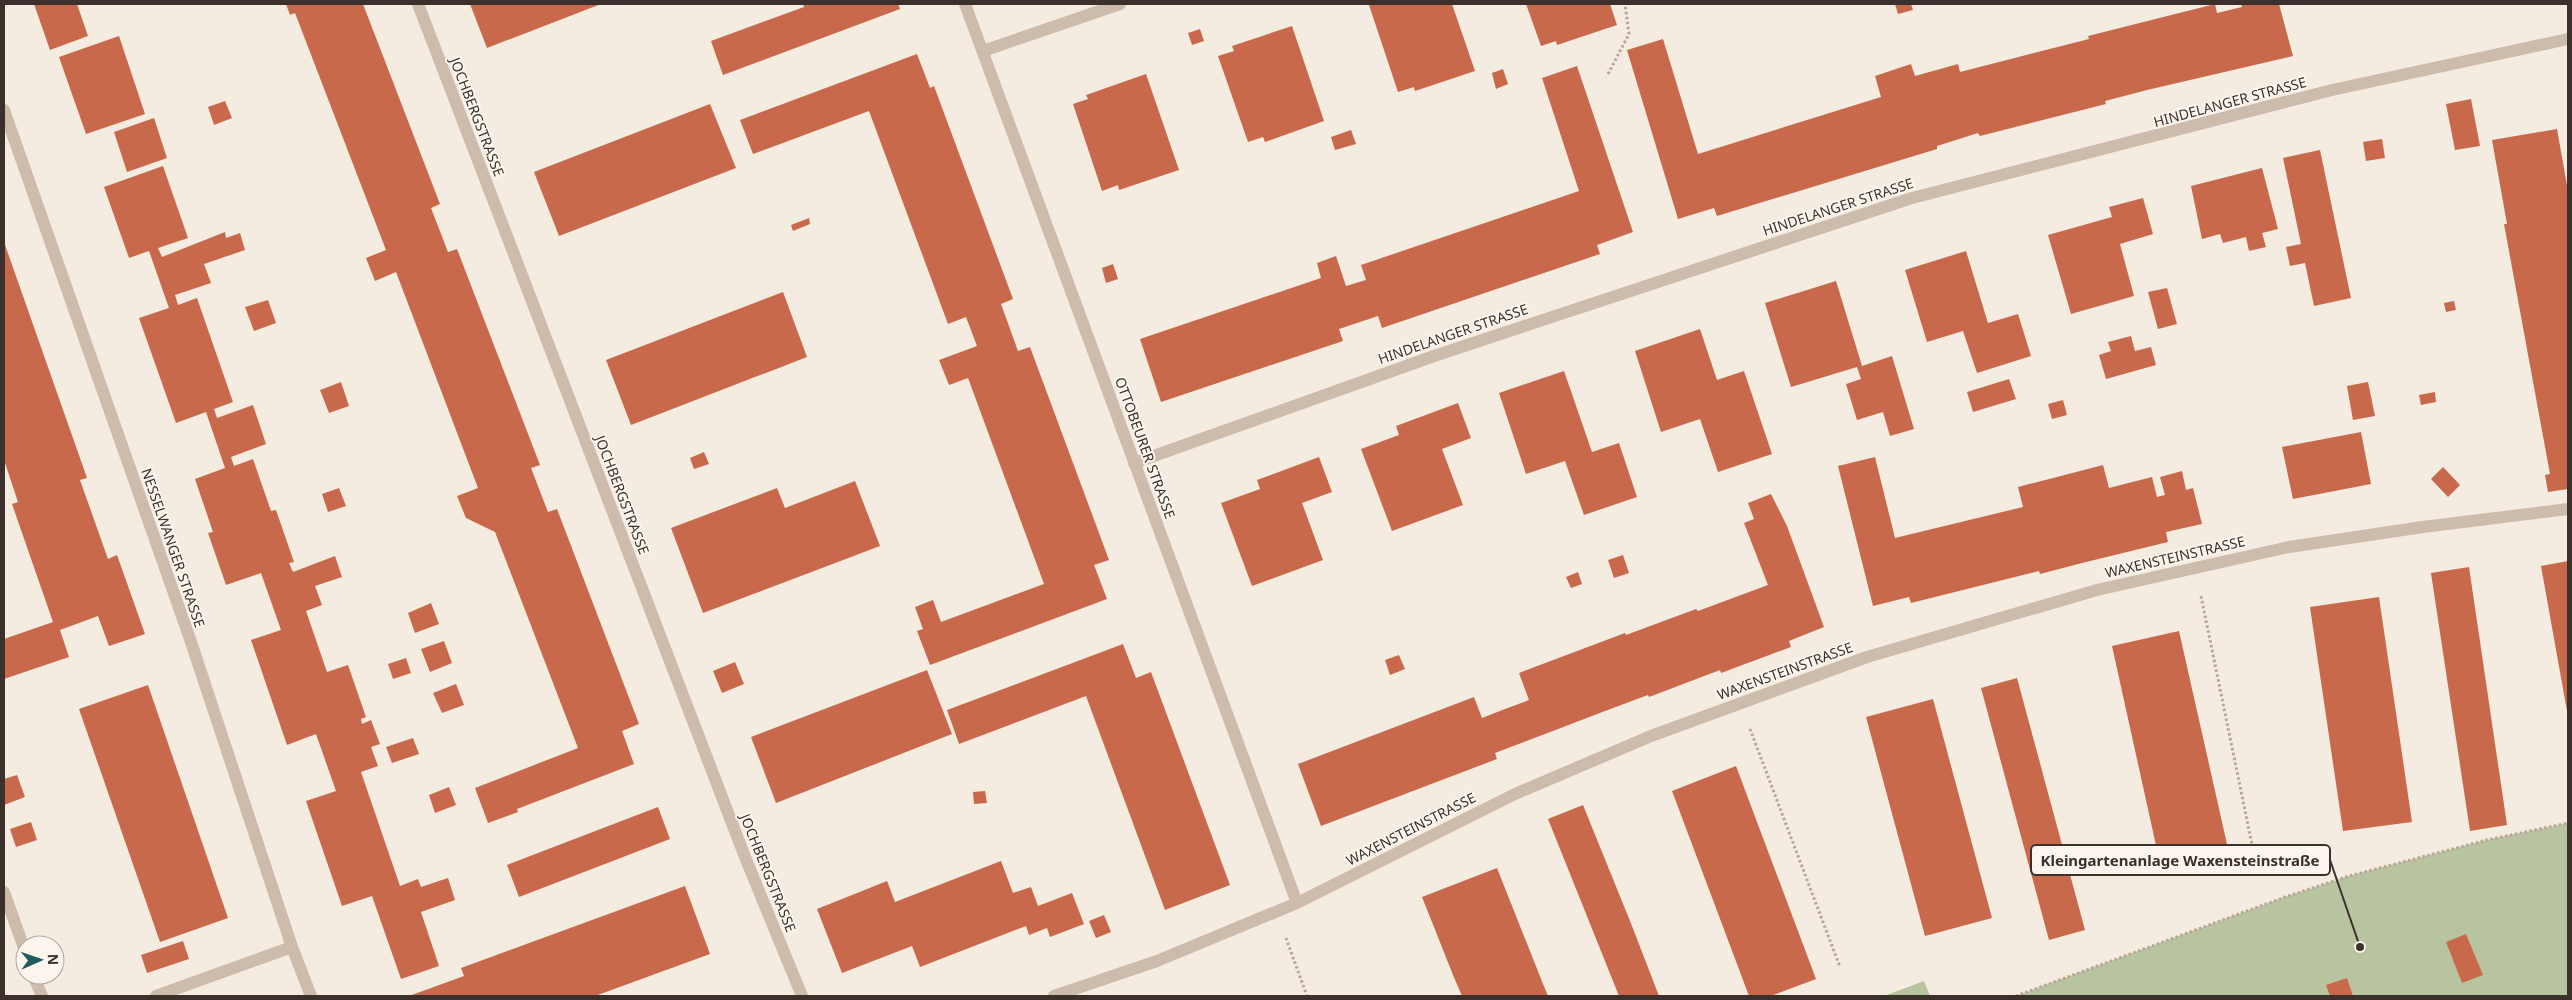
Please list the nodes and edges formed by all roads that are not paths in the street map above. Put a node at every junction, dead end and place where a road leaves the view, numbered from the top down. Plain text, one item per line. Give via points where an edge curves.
1 (418, 4) edge
2 (965, 4) edge
3 (1120, 4) edge
4 (2568, 39) edge
5 (982, 51) junction
6 (4, 110) edge
7 (1134, 463) junction
8 (2568, 509) edge
9 (4, 892) edge
10 (1297, 904) junction
11 (19, 935) edge
12 (292, 948) junction
13 (156, 996) edge
14 (311, 996) edge
15 (802, 996) edge
16 (1054, 996) edge

1 - 15 street, JOCHBERGSTRASSE via 745,857
2 - 5 street, OTTOBEURER STRASSE
3 - 5 street
4 - 7 street, HINDELANGER STRASSE via 2332,90 1912,198 1437,355
5 - 7 street, OTTOBEURER STRASSE
6 - 12 street, NESSELWANGER STRASSE via 190,639
7 - 10 street, OTTOBEURER STRASSE
8 - 10 street, WAXENSTEINSTRASSE via 2289,547 2097,590 1876,654 1651,736 1515,794
9 - 11 street
10 - 16 street, WAXENSTEINSTRASSE via 1157,961
12 - 13 street
12 - 14 street, NESSELWANGER STRASSE

